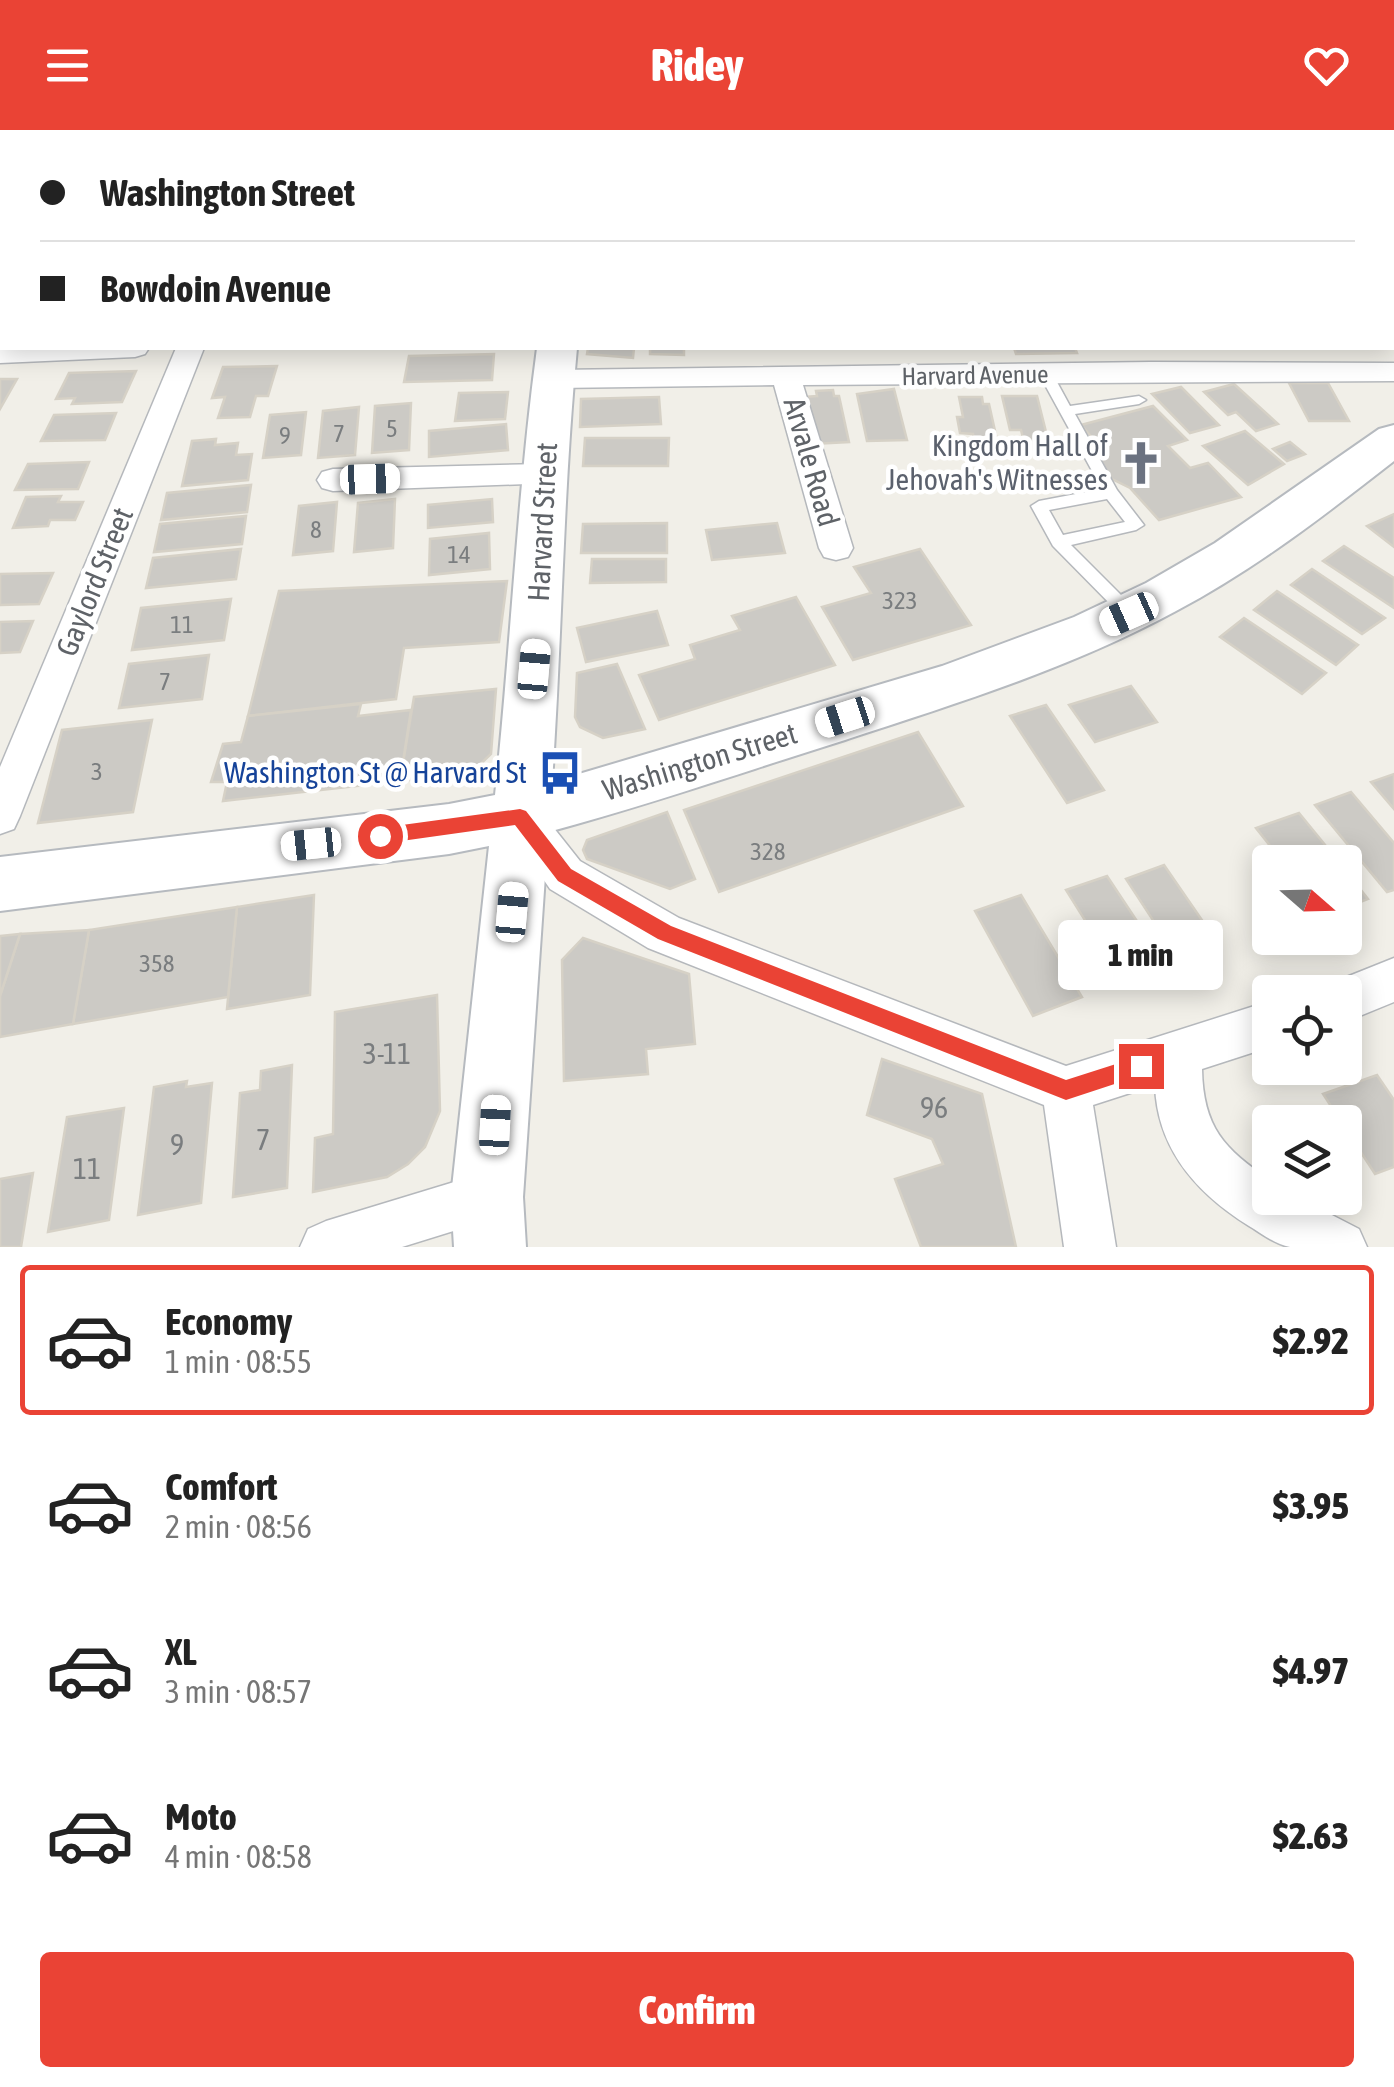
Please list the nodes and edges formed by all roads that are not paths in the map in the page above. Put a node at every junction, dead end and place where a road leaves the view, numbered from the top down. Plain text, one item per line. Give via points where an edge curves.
1 (90, 350) edge
2 (189, 350) edge
3 (0, 354) edge
4 (556, 363) edge
5 (1394, 372) edge
6 (1046, 374) junction
7 (786, 376) junction
8 (1139, 400) dead end
9 (1066, 411) junction
10 (1394, 440) edge
11 (542, 475) junction
12 (333, 480) dead end
13 (1111, 493) junction
14 (1059, 542) junction
15 (836, 548) dead end
16 (1129, 614) junction
17 (0, 816) edge
18 (520, 816) junction
19 (0, 884) edge
20 (1394, 980) edge
21 (1362, 993) edge
22 (1252, 1030) edge
23 (1178, 1054) junction
24 (1066, 1090) junction
25 (488, 1222) edge
26 (326, 1247) edge
27 (1090, 1247) edge
28 (1341, 1247) edge

1 - 3 street
2 - 17 street, Gaylord Street
4 - 7 street, Harvard Avenue
4 - 11 main road, Harvard Street
5 - 6 street, Harvard Avenue
6 - 7 street, Harvard Avenue
6 - 9 lane
7 - 15 street, Arvale Road
8 - 9 lane
9 - 13 lane
10 - 16 main road, Washington Street via 1223,560
11 - 12 street
11 - 18 main road, Harvard Street via 536,647
13 - 14 lane via 1039,506
13 - 14 lane via 1136,525
14 - 16 lane
16 - 18 main road, Washington Street via 875,708
18 - 19 main road, Washington Street
18 - 24 street via 565,875 664,932
18 - 25 main road, Harvard Street
20 - 21 street
22 - 23 street
23 - 24 street
23 - 28 street via 1177,1094 1191,1139 1224,1179
24 - 27 street
25 - 26 street via 436,1210

